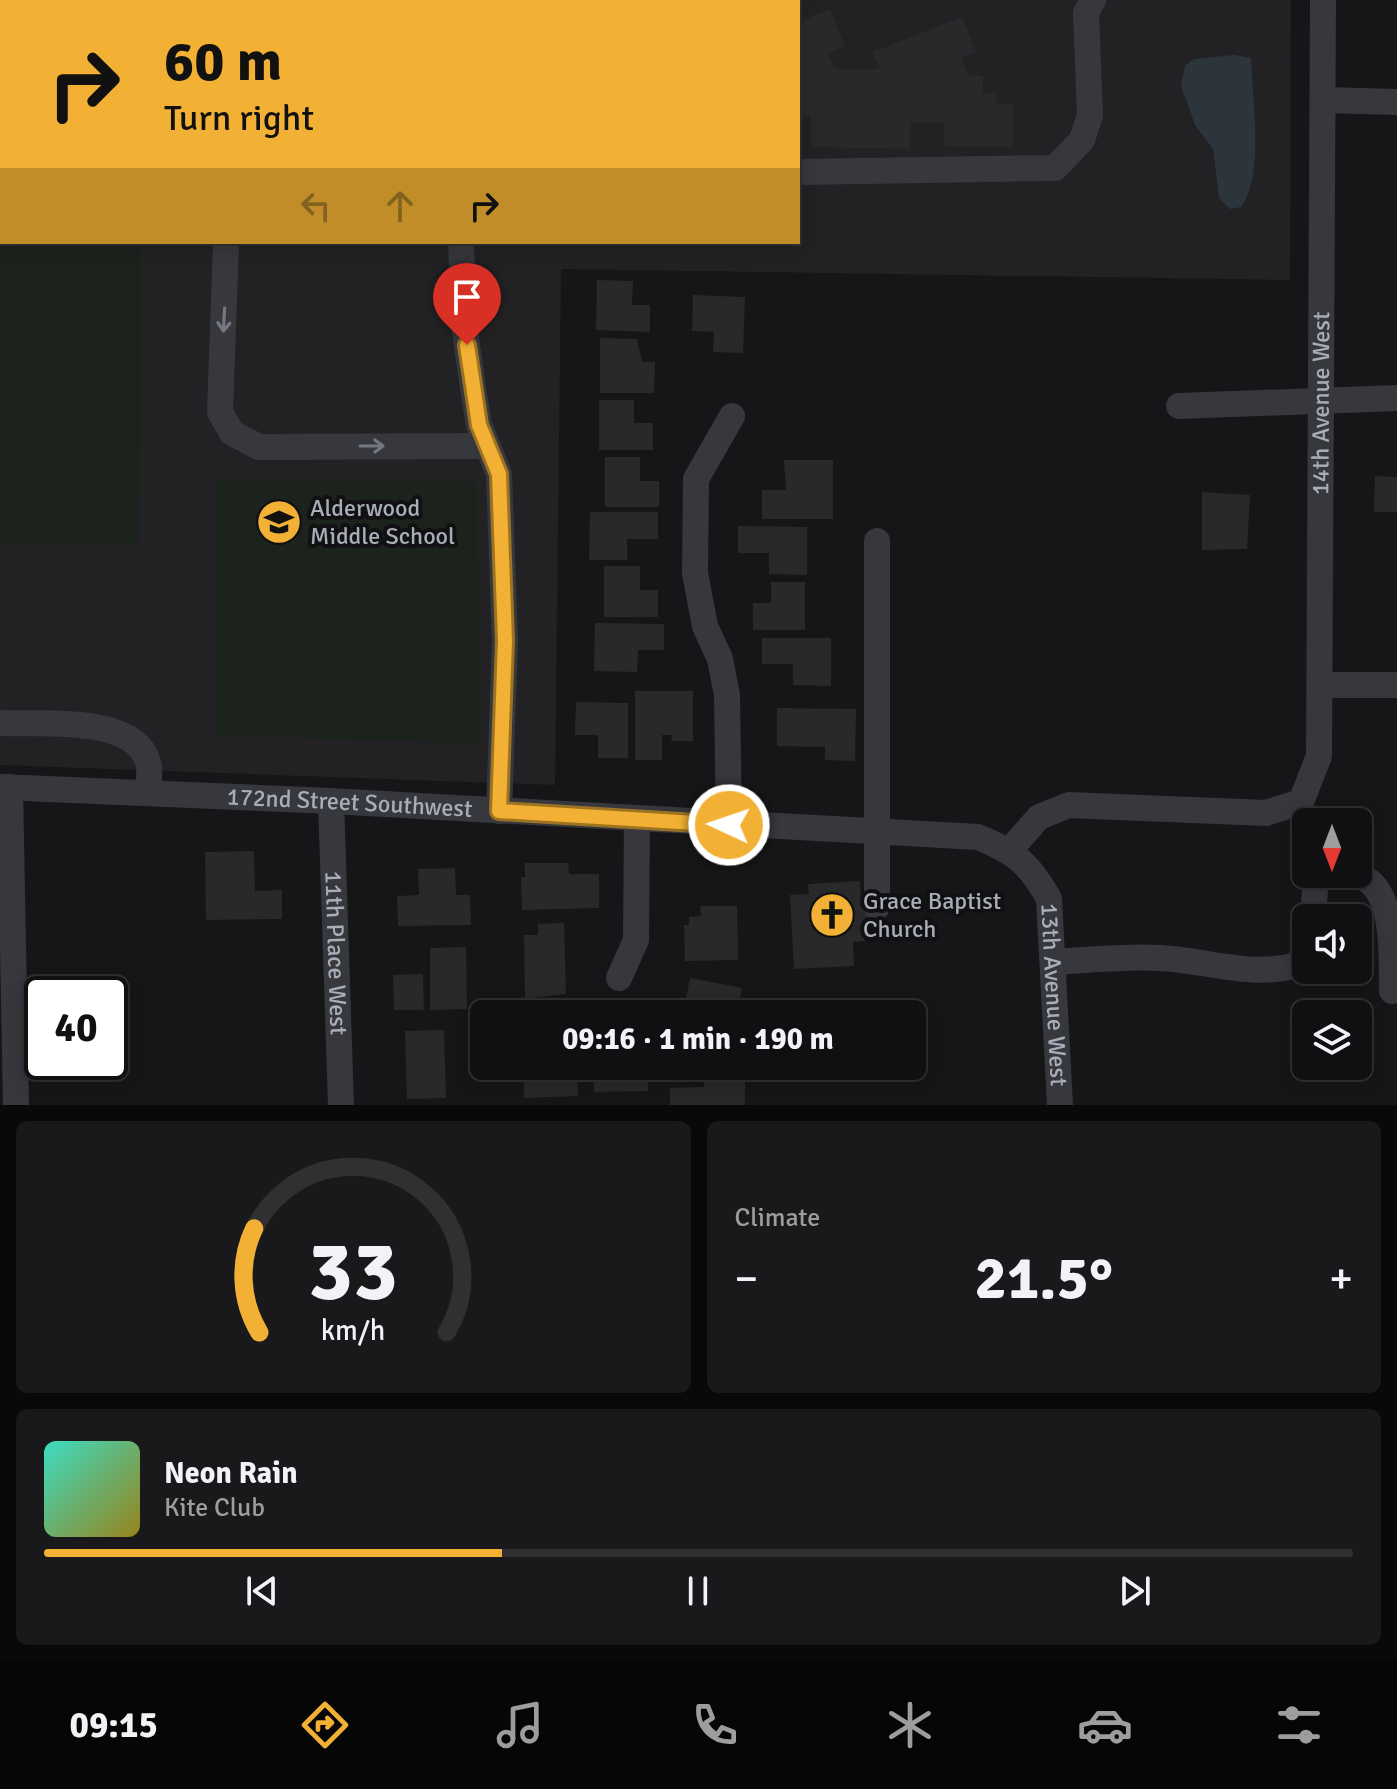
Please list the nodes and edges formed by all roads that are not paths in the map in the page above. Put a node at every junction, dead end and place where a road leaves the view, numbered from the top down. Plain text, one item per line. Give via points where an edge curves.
1 (1093, 0) edge
2 (1323, 0) edge
3 (1323, 100) junction
4 (1397, 102) edge
5 (800, 172) edge
6 (226, 244) edge
7 (461, 244) edge
8 (1397, 398) edge
9 (1322, 402) junction
10 (1179, 406) dead end
11 (732, 416) dead end
12 (486, 446) junction
13 (877, 541) dead end
14 (1320, 685) junction
15 (1397, 685) edge
16 (0, 723) edge
17 (5, 787) edge
18 (148, 793) junction
19 (331, 801) junction
20 (1307, 808) edge
21 (499, 811) junction
22 (1292, 812) edge
23 (637, 819) junction
24 (729, 825) junction
25 (875, 832) junction
26 (1010, 850) junction
27 (1372, 882) edge
28 (877, 907) dead end
29 (1054, 962) junction
30 (1292, 967) edge
31 (619, 978) dead end
32 (1392, 991) dead end
33 (16, 1105) edge
34 (341, 1105) edge
35 (1060, 1105) edge

1 - 5 street via 1086,13 1090,115 1082,140 1055,168
2 - 3 street, 14th Avenue West
3 - 4 street
3 - 9 street, 14th Avenue West
6 -> 12 street via 220,412 232,433 259,447
7 - 12 street via 464,324
8 - 9 street
9 - 10 street
9 - 14 street, 14th Avenue West
11 - 24 street via 696,479 695,573 727,695
12 - 21 street via 499,474 504,590
13 - 25 street
14 - 15 street
14 - 20 street, 14th Avenue West via 1319,756
16 - 18 street via 111,728 142,750 149,764
17 - 18 street, 172nd Street Southwest
17 - 33 street
18 - 19 street, 172nd Street Southwest
19 - 21 street, 172nd Street Southwest
19 - 34 street, 11th Place West
21 - 23 street, 172nd Street Southwest
22 - 26 street via 1069,805 1039,817
23 - 24 street, 172nd Street Southwest
23 - 31 street via 636,940
24 - 25 street, 172nd Street Southwest
25 - 26 street, 172nd Street Southwest via 978,837
25 - 28 street
26 - 29 street, 13th Avenue West via 1036,874 1049,899
27 - 32 street via 1384,895 1390,925
29 - 30 street via 1162,958 1224,969
29 - 35 street, 13th Avenue West

